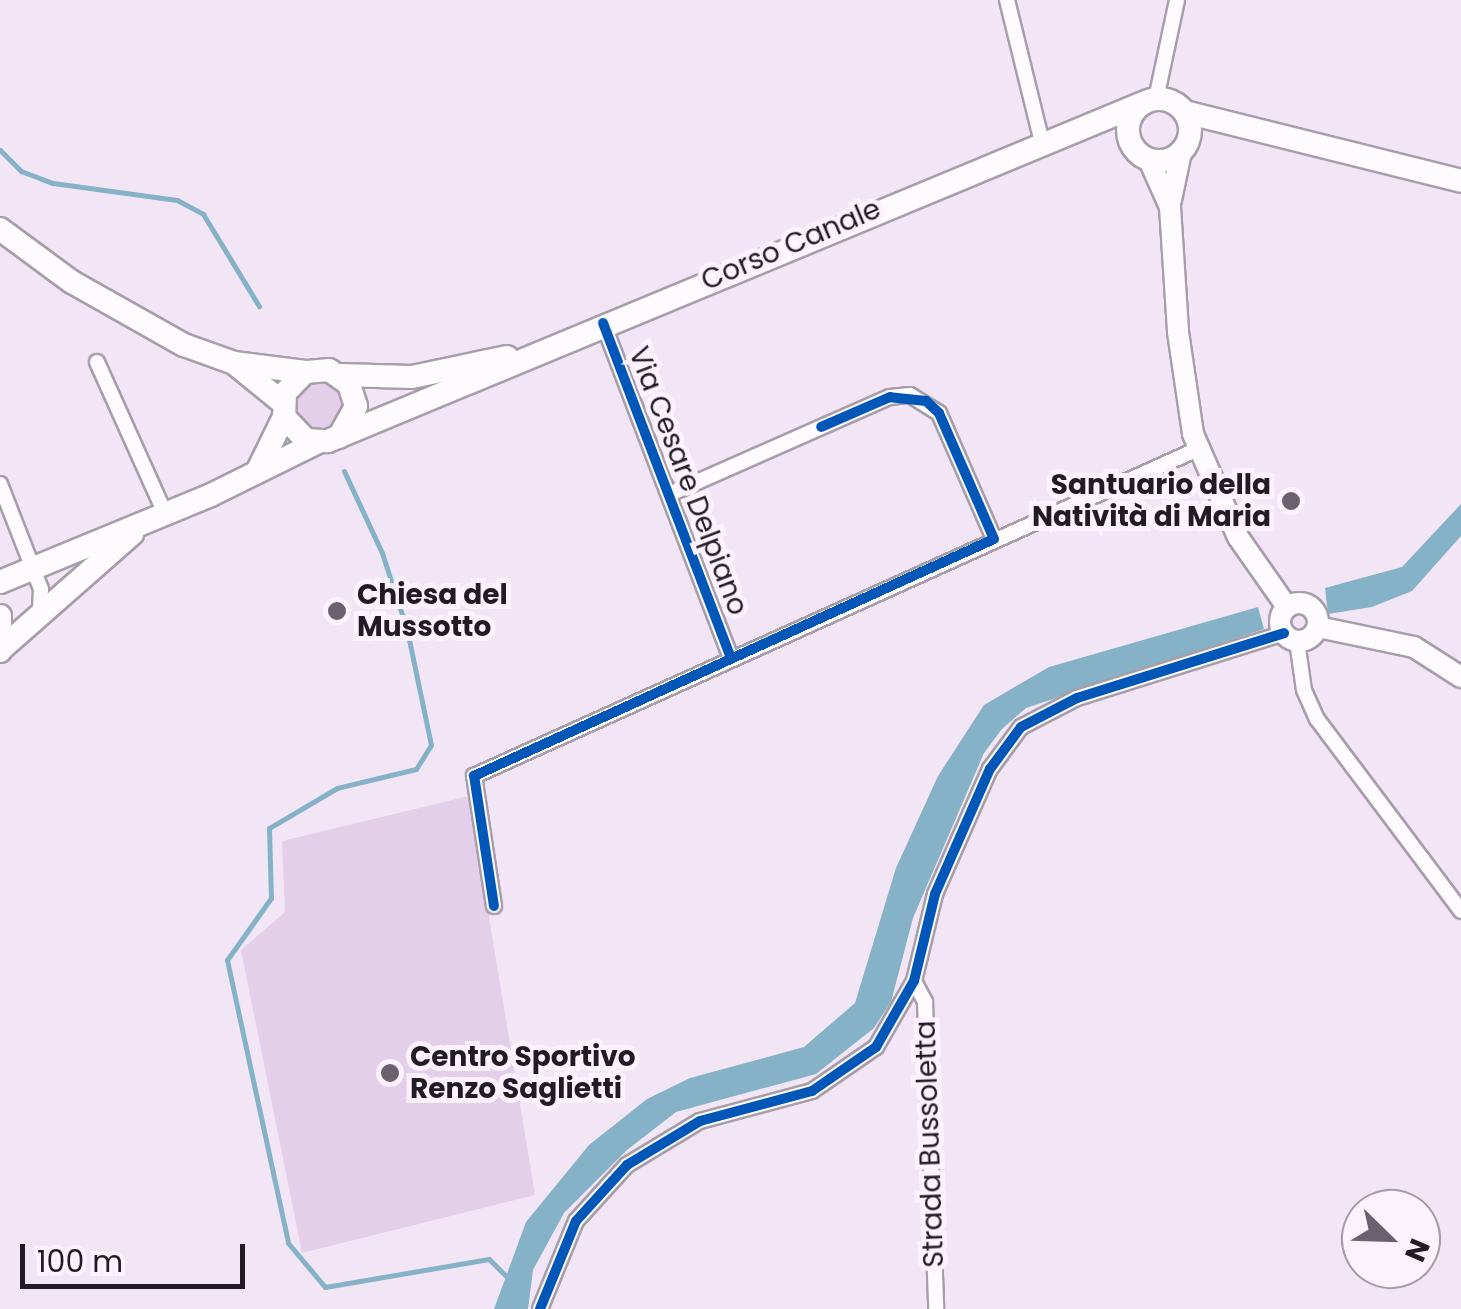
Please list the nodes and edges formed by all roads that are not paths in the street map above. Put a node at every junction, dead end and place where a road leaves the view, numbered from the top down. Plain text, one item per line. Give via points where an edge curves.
1 (1007, 0) edge
2 (1177, 0) edge
3 (1150, 101) junction
4 (1184, 112) junction
5 (1252, 128) junction
6 (1042, 142) junction
7 (1130, 142) junction
8 (1184, 149) junction
9 (1149, 160) junction
10 (1461, 181) edge
11 (1170, 206) junction
12 (0, 229) edge
13 (603, 323) junction
14 (540, 350) junction
15 (97, 362) dead end
16 (234, 363) junction
17 (305, 372) junction
18 (340, 376) junction
19 (283, 410) junction
20 (328, 440) junction
21 (1198, 449) junction
22 (257, 472) junction
23 (0, 484) edge
24 (672, 493) junction
25 (157, 517) junction
26 (994, 539) junction
27 (28, 568) junction
28 (0, 582) edge
29 (1288, 607) junction
30 (40, 609) junction
31 (0, 616) edge
32 (1318, 627) junction
33 (1291, 637) junction
34 (0, 651) edge
35 (730, 656) junction
36 (1461, 678) edge
37 (494, 906) dead end
38 (1461, 912) edge
39 (914, 981) junction
40 (540, 1309) edge
41 (936, 1309) edge

1 - 6 street
2 - 3 street
3 - 4 main road
3 - 6 main road, Corso Canale
3 - 7 main road via 1128,124
4 - 5 main road
4 - 8 main road
5 - 8 main road
5 - 10 main road
6 - 7 main road, Corso Canale via 1098,134
6 - 13 main road, Corso Canale
7 - 9 main road
8 - 9 main road
8 - 11 main road
9 - 11 main road
11 - 21 main road via 1184,398
12 - 16 main road via 146,325
13 - 14 main road, Corso Canale
13 - 24 street, Via Cesare Delpiano
14 - 18 main road, Corso Canale via 412,377
14 - 20 main road, Corso Canale
15 - 25 street
16 - 17 main road
16 - 19 main road
17 - 18 main road
17 - 19 main road via 289,384
18 - 20 main road via 356,406
19 - 20 main road via 296,434
19 - 22 main road
20 - 22 main road, Corso Canale
21 - 26 street, Via Cesare Delpiano
21 - 29 main road via 1256,570
22 - 25 main road, Corso Canale
23 - 27 street
24 - 26 street, Via Cesare Delpiano via 890,397 910,396 938,414
24 - 35 street, Via Cesare Delpiano
25 - 27 main road, Corso Canale
25 - 30 main road, Corso Canale
26 - 35 street, Via Cesare Delpiano
27 - 28 main road, Corso Canale
27 - 30 street via 41,589
29 - 32 main road via 1310,606
29 - 33 main road
30 - 34 main road, Corso Canale
31 - 34 main road
32 - 33 main road
32 - 36 main road via 1414,647
33 - 38 street via 1316,719
33 - 39 street, Strada Bussoletta via 1078,698 1021,727 996,758 935,894
35 - 37 street, Via Cesare Delpiano via 718,668 581,723 474,776
39 - 40 street, Strada Bussoletta via 887,1033 854,1068 812,1091 700,1120 627,1165 576,1220
39 - 41 street, Strada Bussoletta via 925,1002

